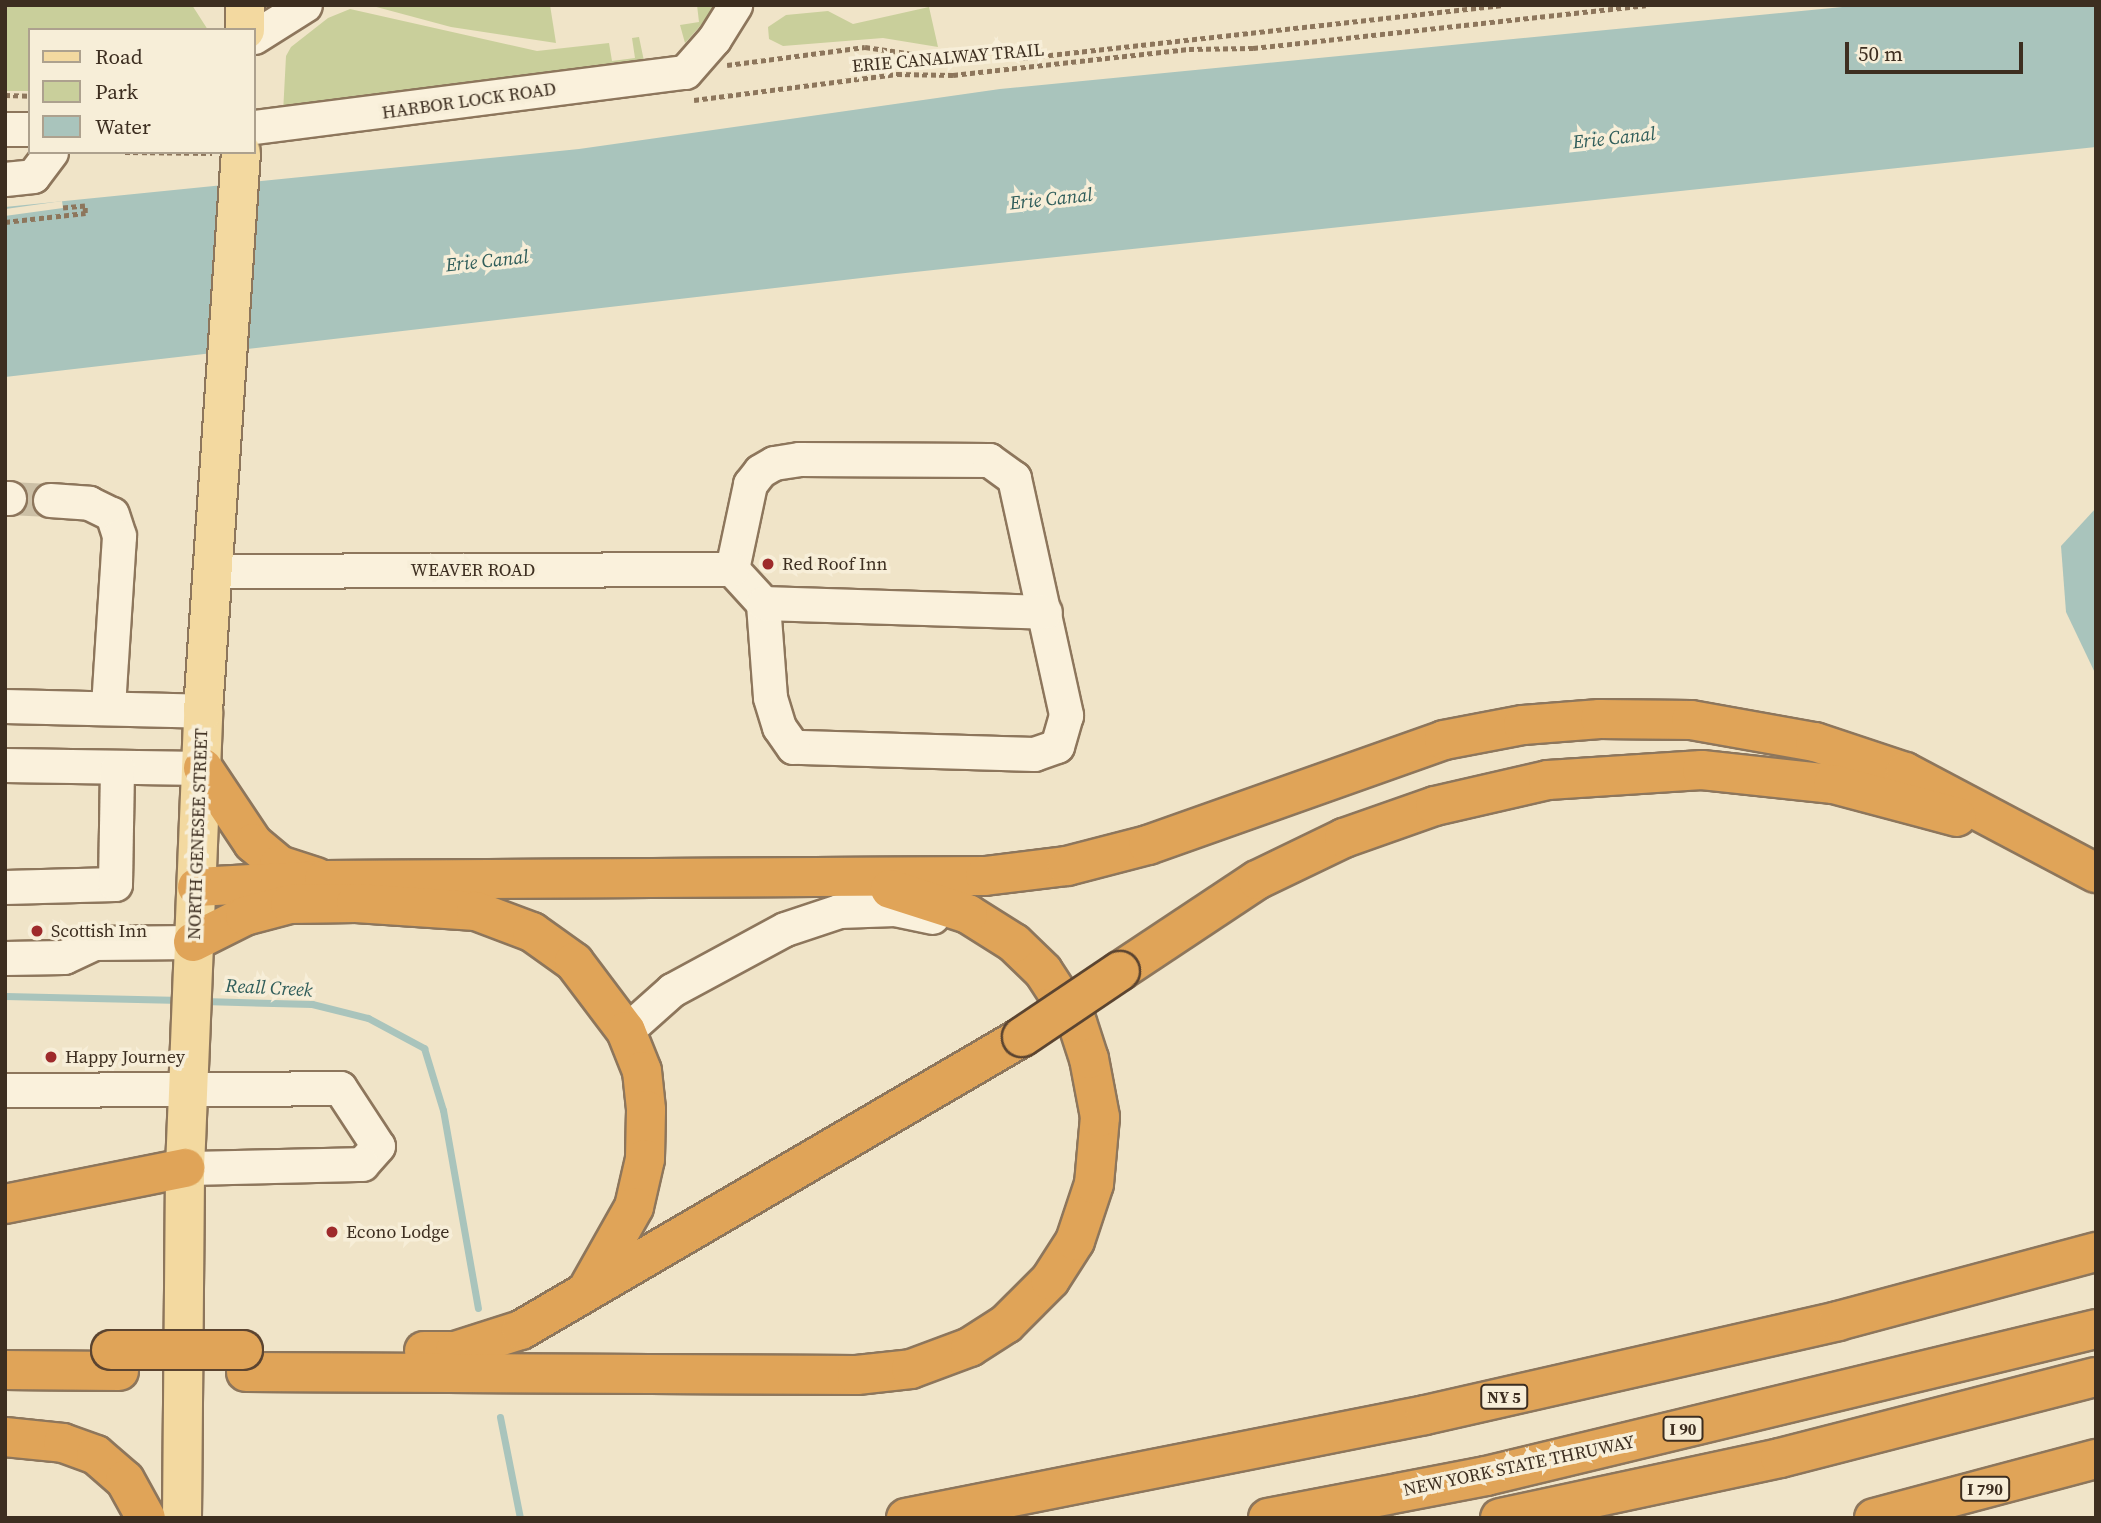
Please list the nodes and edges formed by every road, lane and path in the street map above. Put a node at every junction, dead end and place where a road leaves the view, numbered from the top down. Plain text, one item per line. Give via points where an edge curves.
1 (245, 5) edge
2 (305, 5) edge
3 (735, 5) edge
4 (1503, 5) edge
5 (1646, 5) edge
6 (245, 28) edge
7 (256, 36) edge
8 (682, 87) junction
9 (5, 95) edge
10 (28, 96) edge
11 (256, 127) edge
12 (5, 129) edge
13 (28, 129) edge
14 (50, 154) edge
15 (242, 154) edge
16 (5, 179) edge
17 (63, 208) dead end
18 (5, 222) edge
19 (50, 500) tunnel mouth
20 (732, 569) junction
21 (214, 571) junction
22 (763, 603) junction
23 (1045, 612) junction
24 (5, 706) edge
25 (108, 706) junction
26 (203, 712) junction
27 (5, 765) edge
28 (117, 768) junction
29 (204, 768) junction
30 (2026, 837) junction
31 (2096, 873) edge
32 (833, 875) junction
33 (324, 880) junction
34 (5, 887) edge
35 (197, 887) junction
36 (1014, 943) junction
37 (5, 958) edge
38 (193, 958) junction
39 (626, 1031) junction
40 (188, 1088) junction
41 (5, 1090) edge
42 (326, 1165) junction
43 (224, 1167) junction
44 (184, 1168) junction
45 (5, 1204) edge
46 (2096, 1252) edge
47 (586, 1291) junction
48 (2096, 1329) edge
49 (5, 1349) edge
50 (115, 1360) junction
51 (244, 1361) junction
52 (5, 1370) edge
53 (2096, 1377) edge
54 (5, 1437) edge
55 (2096, 1459) edge
56 (146, 1518) edge
57 (182, 1518) edge
58 (906, 1518) edge
59 (1268, 1518) edge
60 (1500, 1518) edge
61 (1874, 1518) edge

1 - 6 main road
2 - 7 street
3 - 8 street
4 - 8 path via 1023,58 941,58 865,47
5 - 8 path, ERIE CANALWAY TRAIL via 953,75
8 - 11 street, HARBOR LOCK ROAD
9 - 10 path
12 - 13 street
14 - 16 street via 33,176
15 - 21 main road, NORTH GENESEE STREET
17 - 18 path via 85,206 85,213
19 - 25 street via 89,503 112,514 119,536
20 - 21 street, WEAVER ROAD
20 - 22 street
20 - 23 street via 750,484 774,463 799,459 989,460 1014,478 1022,499
21 - 26 main road, NORTH GENESEE STREET
22 - 23 street
22 - 23 street via 763,650 779,727 793,747 809,749 1034,754 1057,746 1066,715
24 - 25 street
25 - 26 street
26 - 29 main road, NORTH GENESEE STREET
27 - 28 street
28 - 29 street
28 - 34 street via 115,884
29 - 33 highway via 253,843 279,865
29 - 35 main road, NORTH GENESEE STREET
30 - 31 highway
30 - 32 highway via 1905,772 1815,742 1691,720 1600,719 1523,725 1444,740 1148,845 1067,866 985,876
30 - 47 highway, bridge via 1833,784 1702,770 1548,780 1435,806 1344,838 1257,880 1021,1037
32 - 33 highway
32 - 36 highway via 921,896 968,914
33 - 35 highway
35 - 38 main road, NORTH GENESEE STREET
36 - 39 street via 960,922 895,909 839,911 785,929 672,990
36 - 51 highway via 1043,971 1081,1035 1100,1117 1094,1184 1075,1241 1050,1280 1006,1324 970,1347 911,1368 857,1375
37 - 38 street via 64,957 94,943
38 - 39 highway via 246,916 290,905 356,903 476,911 533,932 573,962
38 - 40 main road, NORTH GENESEE STREET
39 - 47 highway via 642,1071 645,1159 634,1208
40 - 41 street
40 - 42 street via 340,1088 378,1146 362,1164
40 - 44 main road, NORTH GENESEE STREET
42 - 43 street
42 - 43 street via 285,1182
43 - 44 street
44 - 45 highway
44 - 57 main road, NORTH GENESEE STREET
46 - 58 highway, NY 5 via 1838,1321 1452,1409
47 - 51 highway via 521,1331 455,1351
48 - 59 highway, NEW YORK STATE THRUWAY / I 90 via 1486,1476
49 - 50 highway
50 - 51 highway, bridge
50 - 52 highway
53 - 60 highway via 1780,1458
54 - 56 highway via 63,1443 96,1455 125,1480
55 - 61 highway, I 790

